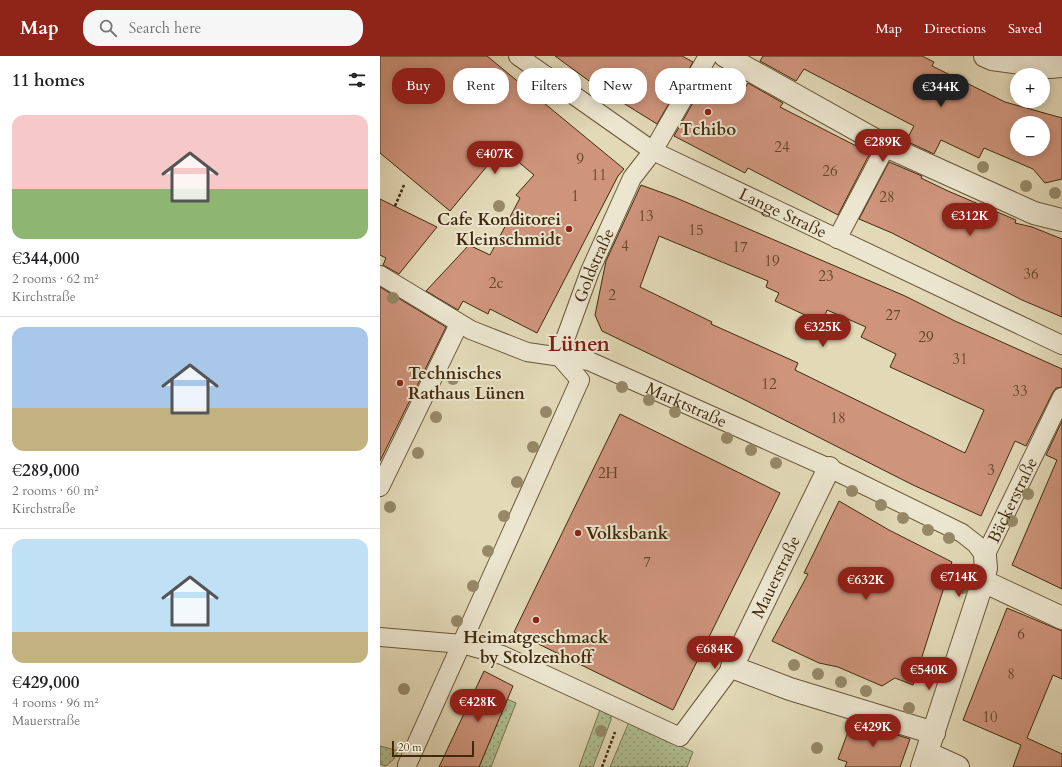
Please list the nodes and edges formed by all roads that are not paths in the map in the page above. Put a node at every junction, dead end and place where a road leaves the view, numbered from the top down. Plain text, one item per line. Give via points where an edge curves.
1 (518, 56) edge
2 (708, 56) edge
3 (985, 56) edge
4 (736, 59) edge
5 (1062, 66) edge
6 (886, 146) junction
7 (653, 151) junction
8 (1062, 220) edge
9 (837, 239) junction
10 (380, 275) edge
11 (459, 324) junction
12 (1062, 345) edge
13 (559, 356) junction
14 (1062, 397) edge
15 (385, 463) edge
16 (829, 468) junction
17 (380, 487) edge
18 (985, 556) junction
19 (983, 580) junction
20 (1062, 618) edge
21 (380, 637) edge
22 (462, 644) junction
23 (732, 667) junction
24 (934, 733) junction
25 (925, 760) edge
26 (407, 765) dead end
27 (958, 767) edge

1 - 7 street, Lange Straße
2 - 7 street, Goldstraße
3 - 5 street via 1050,67
4 - 6 street
6 - 8 street via 1034,213
6 - 9 street
7 - 9 street, Lange Straße
7 - 13 street, Goldstraße via 632,178 590,271
9 - 12 street, Lange Straße
10 - 11 street, Marktstraße
11 - 13 street, Marktstraße via 527,352
11 - 15 street via 440,353
13 - 16 street, Marktstraße via 589,362
13 - 22 street via 580,380
14 - 18 street, Bäckerstraße
15 - 17 street
16 - 18 street, Marktstraße via 962,533 976,544
16 - 23 street, Mauerstraße
18 - 19 street, Bäckerstraße
19 - 20 street
19 - 24 street, Bäckerstraße
21 - 22 street
22 - 23 street via 502,655 529,670 680,737
22 - 26 street
23 - 24 street via 790,689
24 - 25 street, Bäckerstraße
25 - 27 street

